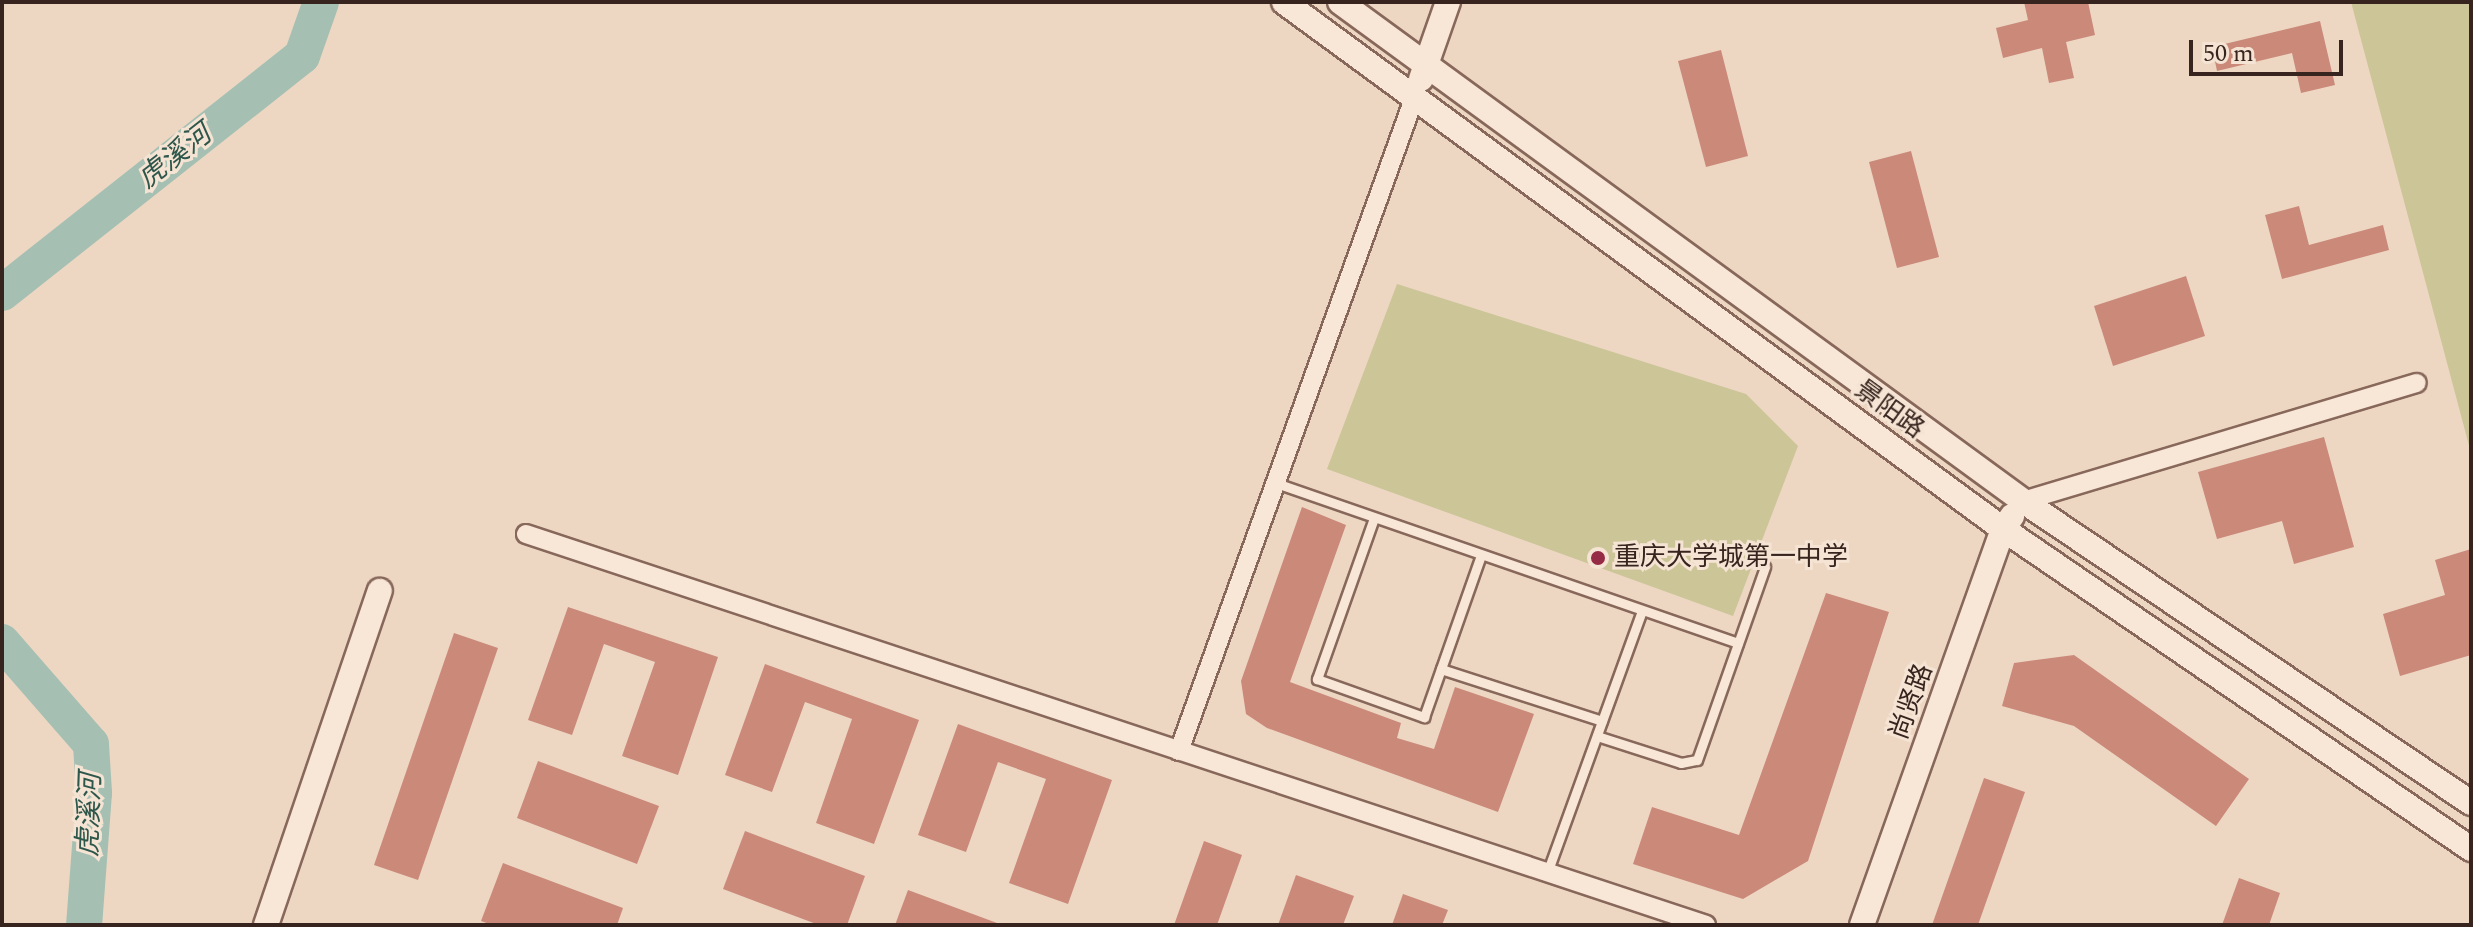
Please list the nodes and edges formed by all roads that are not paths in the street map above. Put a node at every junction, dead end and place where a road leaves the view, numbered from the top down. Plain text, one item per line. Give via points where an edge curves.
1 (1284, 2) edge
2 (1340, 2) edge
3 (1448, 2) edge
4 (1426, 64) junction
5 (1415, 96) junction
6 (2417, 383) dead end
7 (1276, 483) junction
8 (2023, 501) junction
9 (1374, 518) junction
10 (2003, 529) junction
11 (526, 534) dead end
12 (1481, 555) junction
13 (1765, 567) dead end
14 (380, 591) dead end
15 (1642, 611) junction
16 (1738, 643) junction
17 (1441, 669) junction
18 (1602, 721) junction
19 (1597, 736) junction
20 (1179, 751) junction
21 (2471, 803) edge
22 (2471, 849) edge
23 (1547, 873) junction
24 (266, 925) edge
25 (1706, 925) edge
26 (1862, 925) edge

1 - 5 main road, 景阳路
2 - 4 main road, 景阳路
3 - 4 main road
4 - 5 main road
4 - 8 main road, 景阳路
5 - 7 street
5 - 10 main road, 景阳路
6 - 8 street
7 - 9 lane
7 - 20 street
8 - 10 main road, 尚贤路
8 - 21 main road, 景阳路
9 - 12 lane
9 - 17 lane via 1317,679 1424,717
10 - 22 main road, 景阳路
10 - 26 main road, 尚贤路
11 - 20 street
12 - 15 lane
12 - 17 lane
13 - 16 lane
14 - 24 main road
15 - 16 lane
15 - 18 lane
16 - 19 lane via 1697,760 1681,763
17 - 18 lane
18 - 19 lane
19 - 23 lane
20 - 23 street
23 - 25 street

